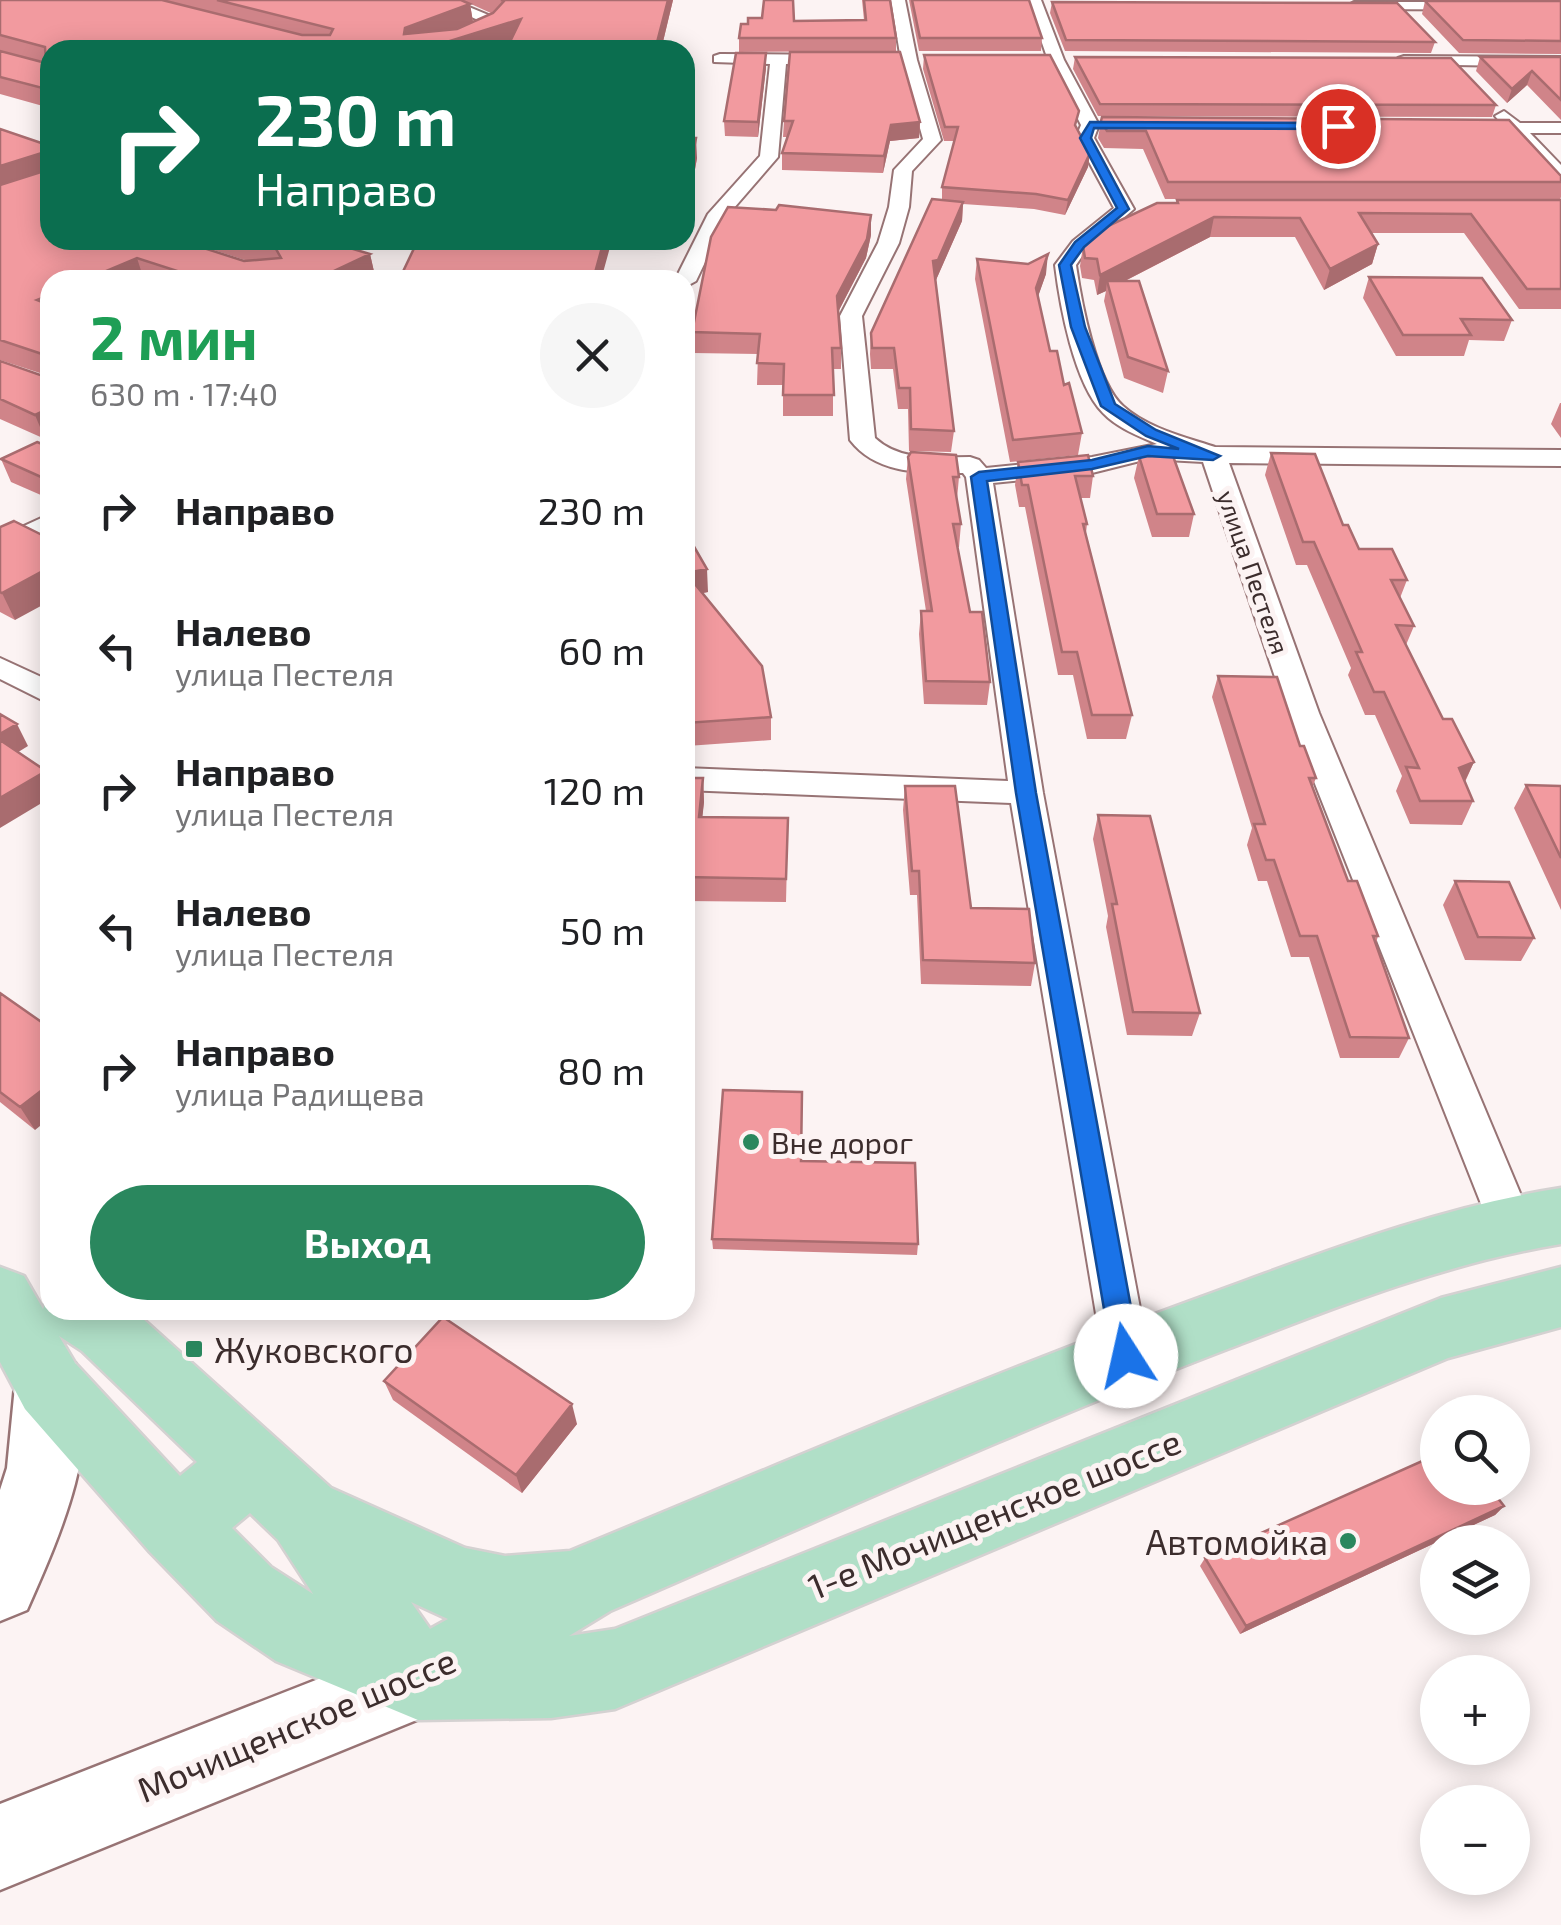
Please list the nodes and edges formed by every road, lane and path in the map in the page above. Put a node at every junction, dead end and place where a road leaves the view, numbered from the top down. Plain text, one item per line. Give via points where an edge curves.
1 (438, 0) edge
2 (898, 0) edge
3 (1042, 4) edge
4 (1343, 6) edge
5 (1561, 6) edge
6 (1403, 9) edge
7 (448, 40) edge
8 (720, 60) dead end
9 (778, 60) junction
10 (853, 60) edge
11 (1391, 62) edge
12 (1561, 62) edge
13 (1490, 102) edge
14 (1439, 127) edge
15 (1517, 128) junction
16 (1561, 128) edge
17 (1561, 176) edge
18 (690, 270) edge
19 (1213, 456) junction
20 (1561, 458) edge
21 (979, 477) junction
22 (40, 527) edge
23 (0, 548) edge
24 (0, 667) edge
25 (40, 689) edge
26 (695, 779) edge
27 (1026, 793) junction
28 (1536, 1220) edge
29 (0, 1264) edge
30 (40, 1288) edge
31 (0, 1297) edge
32 (1561, 1297) edge
33 (93, 1320) edge
34 (1126, 1356) junction
35 (50, 1386) junction
36 (278, 1489) junction
37 (176, 1526) junction
38 (0, 1583) edge
39 (583, 1584) junction
40 (418, 1680) junction
41 (0, 1847) edge

1 - 7 street via 494,18
2 - 21 street via 932,140 904,170 902,201 879,263 854,298 863,440 876,457 970,466
3 - 19 street, улица Пестеля via 1056,60 1100,125 1086,138 1133,209 1080,245 1065,265 1078,327 1109,406 1151,433
4 - 6 street
5 - 6 street
8 - 9 street
9 - 10 street
9 - 18 street via 768,157 718,214
11 - 12 street
13 - 15 street
14 - 15 street
15 - 16 street
15 - 17 street
19 - 20 street
19 - 21 street via 1148,451 1092,465
19 - 28 street, улица Пестеля via 1303,714
21 - 27 street
22 - 23 street
24 - 25 street
26 - 27 street
27 - 34 street
28 - 34 main road via 1385,1258
29 - 30 main road
31 - 35 main road
32 - 40 main road, 1-е Мочищенское шоссе via 1441,1329 615,1669 551,1678
33 - 36 main road
34 - 39 main road
35 - 37 main road
35 - 38 main road via 43,1468
36 - 37 main road
36 - 39 main road via 462,1586 505,1594
36 - 40 main road
37 - 40 main road via 244,1594 304,1633
39 - 40 main road, Мочищенское шоссе
40 - 41 main road, Мочищенское шоссе

